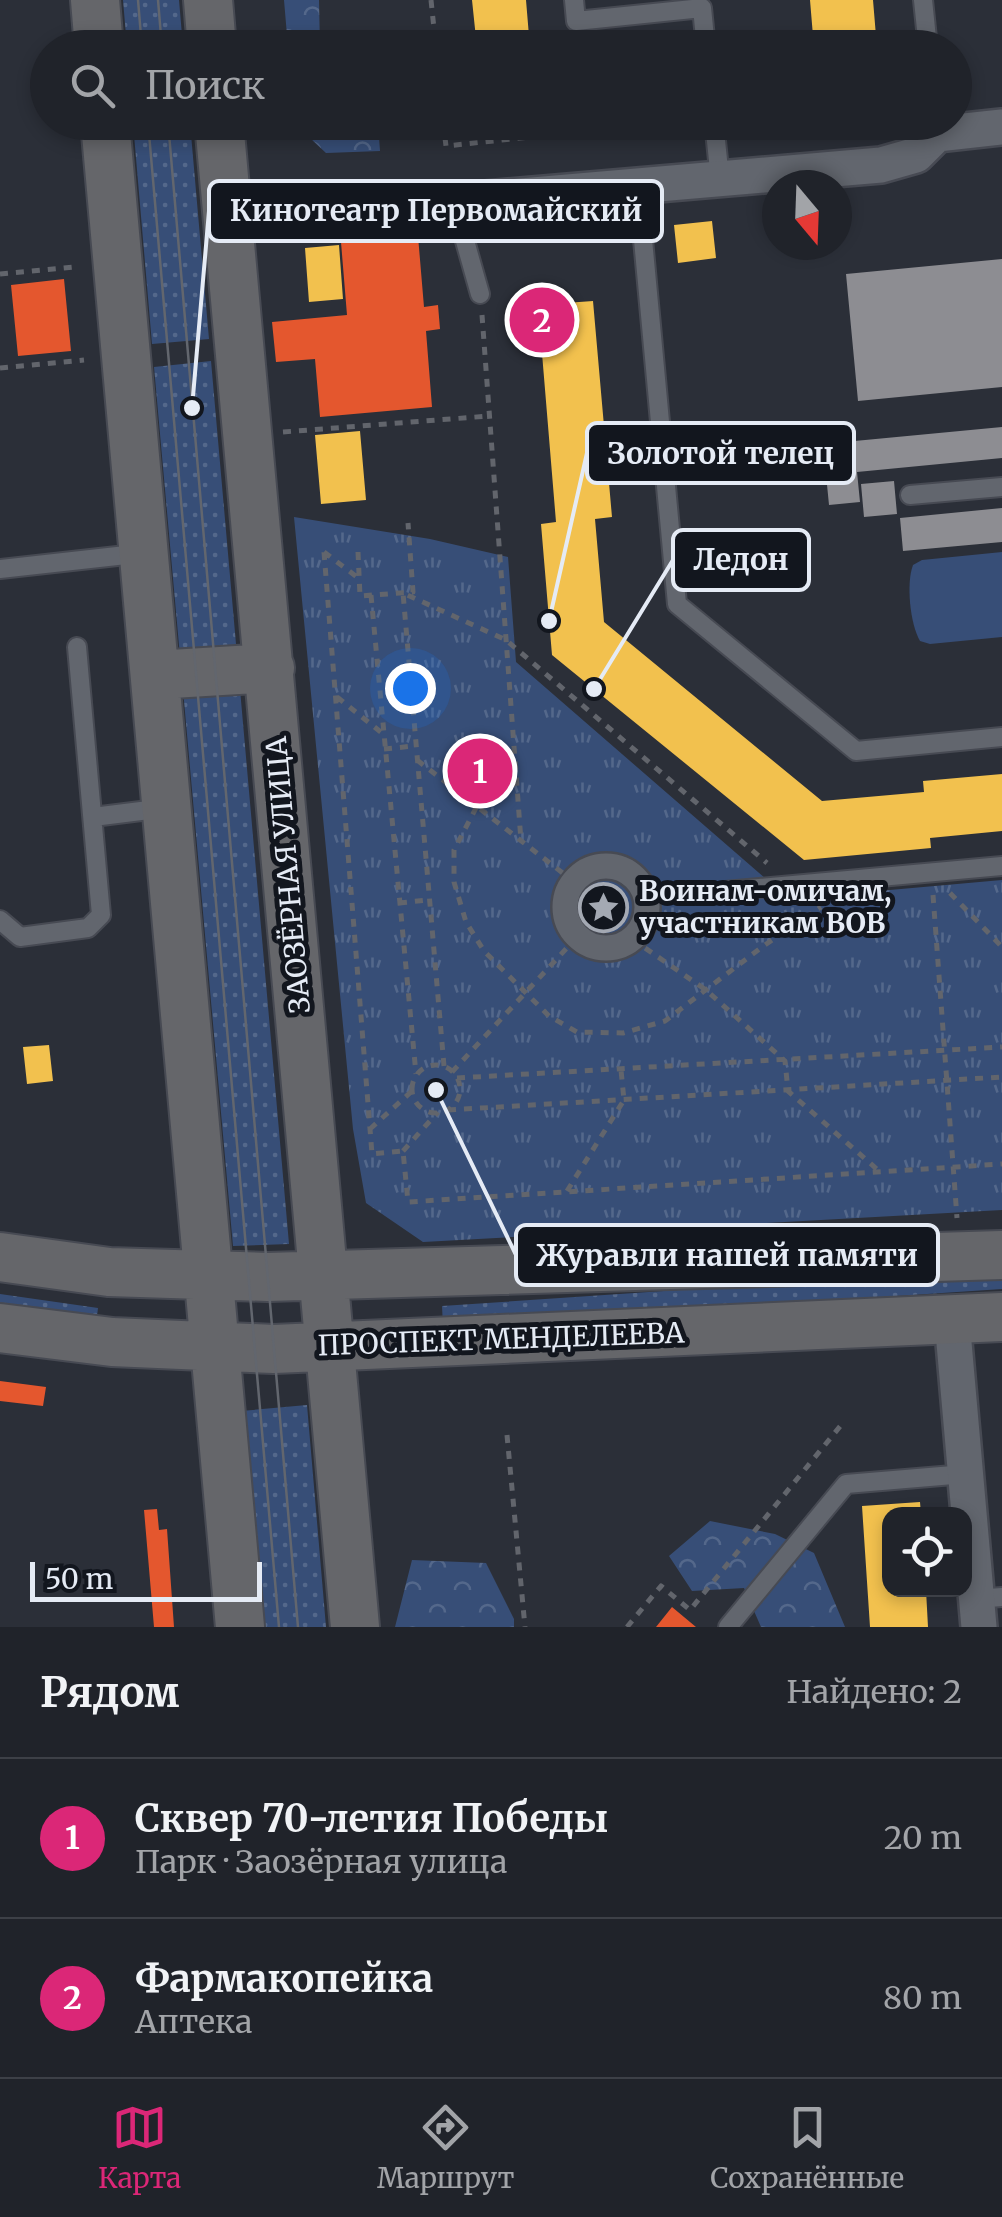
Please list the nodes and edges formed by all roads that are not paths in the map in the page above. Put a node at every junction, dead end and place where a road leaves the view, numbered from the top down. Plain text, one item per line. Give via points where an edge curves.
1 (95, 0) edge
2 (208, 0) edge
3 (574, 0) edge
4 (923, 0) edge
5 (98, 30) edge
6 (210, 30) edge
7 (704, 30) edge
8 (926, 30) edge
9 (972, 127) edge
10 (1002, 127) edge
11 (107, 140) edge
12 (221, 140) edge
13 (716, 140) edge
14 (927, 140) edge
15 (720, 179) junction
16 (638, 186) junction
17 (454, 202) junction
18 (228, 222) junction
19 (480, 294) road end
20 (1002, 487) edge
21 (910, 495) dead end
22 (144, 553) junction
23 (0, 570) edge
24 (76, 647) dead end
25 (270, 668) junction
26 (155, 675) junction
27 (1002, 738) edge
28 (166, 808) junction
29 (93, 817) junction
30 (1002, 866) edge
31 (726, 892) dead end
32 (0, 920) edge
33 (632, 939) joint
34 (981, 1256) edge
35 (0, 1257) edge
36 (323, 1275) junction
37 (208, 1276) junction
38 (1002, 1316) edge
39 (952, 1320) junction
40 (0, 1328) edge
41 (330, 1346) junction
42 (214, 1348) junction
43 (965, 1474) junction
44 (986, 1608) edge
45 (240, 1627) edge
46 (355, 1627) edge
47 (728, 1627) edge

1 - 5 main road
2 - 6 main road
3 - 7 lane via 576,21 702,8
4 - 8 lane
9 - 10 street
11 - 22 main road
12 - 18 main road, ЗАОЗЁРНАЯ УЛИЦА
13 - 15 lane
14 - 15 street via 916,154 881,165
15 - 16 street
16 - 17 street
16 - 27 lane via 677,604 856,751
17 - 18 street
17 - 19 lane
18 - 25 main road, ЗАОЗЁРНАЯ УЛИЦА
20 - 21 lane
22 - 23 lane
22 - 26 main road
24 - 29 lane
25 - 26 main road
25 - 36 main road, ЗАОЗЁРНАЯ УЛИЦА
26 - 28 main road
28 - 29 lane
28 - 37 main road
29 - 32 lane via 101,916 88,928 20,937
30 - 31 lane
33 - 33 street via 610,948 576,937 564,904 572,881 596,866 635,877 647,916
34 - 36 main road
35 - 37 main road via 109,1272
36 - 37 main road
36 - 41 main road, ЗАОЗЁРНАЯ УЛИЦА
37 - 42 main road
38 - 39 main road, ПРОСПЕКТ МЕНДЕЛЕЕВА
39 - 41 main road, ПРОСПЕКТ МЕНДЕЛЕЕВА
39 - 43 street
40 - 42 main road, ПРОСПЕКТ МЕНДЕЛЕЕВА
41 - 42 main road, ПРОСПЕКТ МЕНДЕЛЕЕВА
41 - 46 main road, ЗАОЗЁРНАЯ УЛИЦА
42 - 45 main road
43 - 44 street
43 - 47 lane via 846,1484

